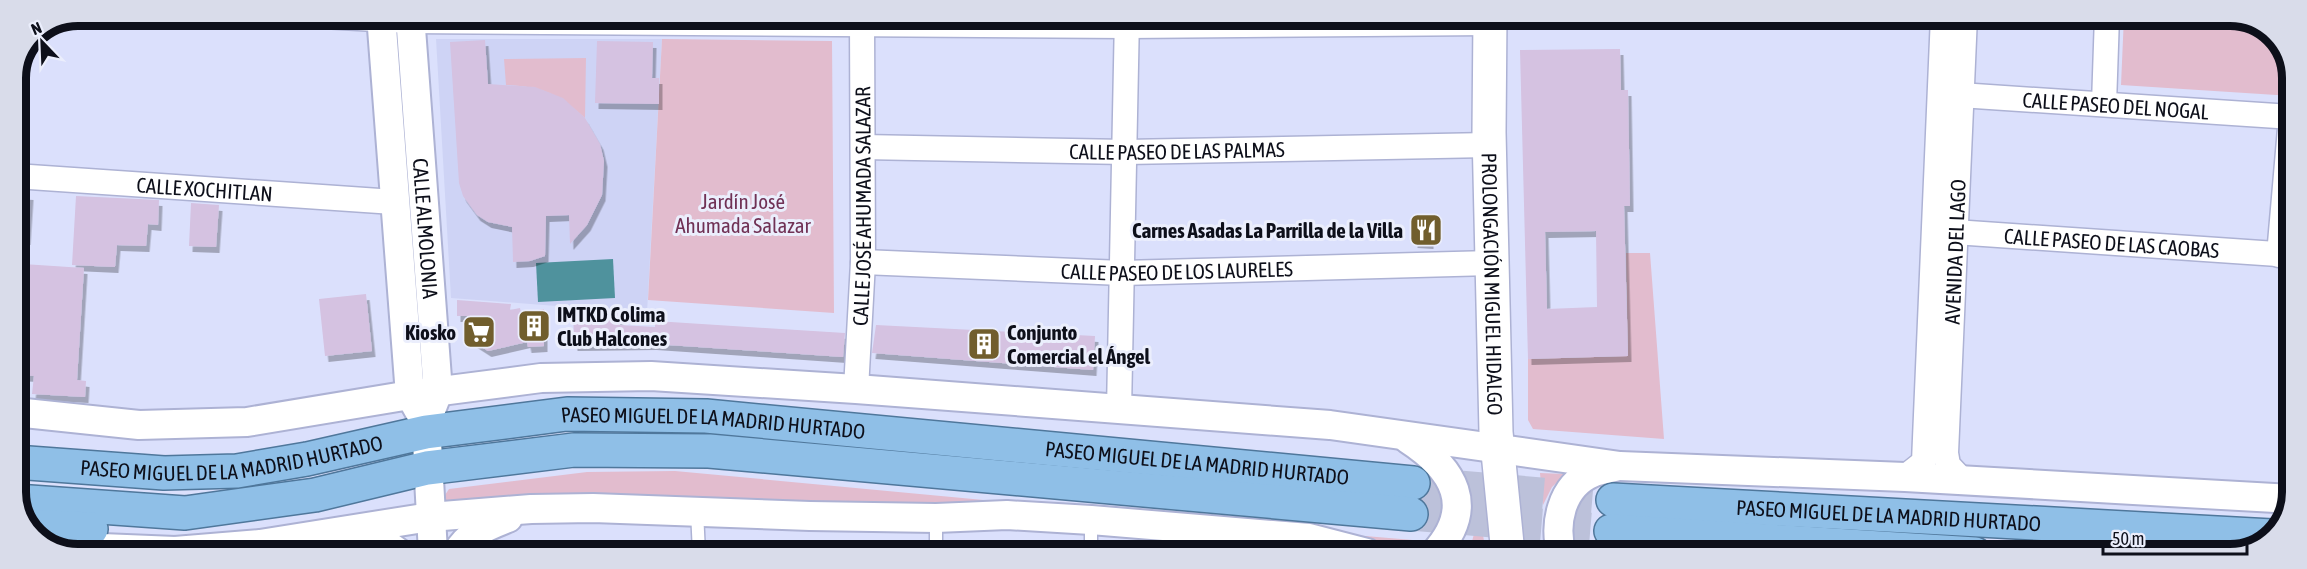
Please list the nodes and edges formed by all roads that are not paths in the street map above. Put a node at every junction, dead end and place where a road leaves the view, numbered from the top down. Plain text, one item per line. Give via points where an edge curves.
1 (382, 26) edge
2 (410, 26) edge
3 (861, 26) edge
4 (1127, 26) edge
5 (1483, 26) edge
6 (1944, 26) edge
7 (1963, 26) edge
8 (2107, 26) edge
9 (1951, 94) junction
10 (2104, 104) junction
11 (2281, 116) edge
12 (1489, 138) junction
13 (863, 147) junction
14 (1126, 152) junction
15 (26, 177) edge
16 (394, 202) junction
17 (1945, 231) junction
18 (2281, 255) edge
19 (862, 262) junction
20 (1491, 263) junction
21 (1122, 273) junction
22 (1942, 307) junction
23 (856, 389) junction
24 (424, 394) junction
25 (1119, 410) junction
26 (26, 413) edge
27 (426, 428) junction
28 (1405, 437) junction
29 (26, 445) edge
30 (1498, 450) junction
31 (26, 463) edge
32 (1620, 466) junction
33 (427, 468) junction
34 (164, 473) junction
35 (1905, 477) junction
36 (1964, 482) junction
37 (2281, 498) edge
38 (26, 502) edge
39 (531, 509) junction
40 (697, 512) junction
41 (185, 513) junction
42 (430, 518) junction
43 (936, 518) junction
44 (1091, 520) junction
45 (39, 527) edge
46 (345, 532) junction
47 (2257, 536) edge
48 (287, 543) edge
49 (385, 543) edge
50 (432, 543) edge
51 (462, 543) edge
52 (699, 543) edge
53 (936, 543) edge
54 (1091, 543) edge
55 (1327, 543) edge
56 (1444, 543) edge
57 (1507, 543) edge
58 (1559, 543) edge
59 (1870, 543) edge

1 - 16 street, CALLE ALMOLONIA
2 - 24 street, CALLE ALMOLONIA
3 - 13 street, CALLE JOSÉ AHUMADA SALAZAR
4 - 14 street
5 - 12 main road, PROLONGACIÓN MIGUEL HIDALGO
6 - 9 street, AVENIDA DEL LAGO
7 - 9 street, AVENIDA DEL LAGO
8 - 10 street
9 - 10 street, CALLE PASEO DEL NOGAL
9 - 17 street, AVENIDA DEL LAGO
10 - 11 street, CALLE PASEO DEL NOGAL
12 - 14 street, CALLE PASEO DE LAS PALMAS
12 - 20 main road, PROLONGACIÓN MIGUEL HIDALGO
13 - 14 street, CALLE PASEO DE LAS PALMAS
13 - 19 street, CALLE JOSÉ AHUMADA SALAZAR
14 - 21 street
15 - 16 street, CALLE XOCHITLAN
16 - 24 street, CALLE ALMOLONIA
17 - 18 street, CALLE PASEO DE LAS CAOBAS
17 - 22 street, AVENIDA DEL LAGO
19 - 21 street, CALLE PASEO DE LOS LAURELES
19 - 23 street, CALLE JOSÉ AHUMADA SALAZAR
20 - 21 street, CALLE PASEO DE LOS LAURELES
20 - 30 main road, PROLONGACIÓN MIGUEL HIDALGO
21 - 25 street
22 - 35 street, AVENIDA DEL LAGO via 1924,462
22 - 36 street, AVENIDA DEL LAGO via 1946,453 1948,465
23 - 24 street via 651,376 541,378
23 - 25 street
24 - 26 street via 247,422 139,425
24 - 27 street, CALLE ALMOLONIA
25 - 28 street via 1330,425
27 - 33 street
27 - 33 highway, PASEO MIGUEL DE LA MADRID HURTADO via 567,414 706,416 1412,498 709,451 574,450
27 - 34 highway, PASEO MIGUEL DE LA MADRID HURTADO via 307,459 237,471
28 - 30 street
28 - 56 street via 1432,455 1453,482 1457,510
29 - 34 highway
30 - 32 street
30 - 57 main road, PROLONGACIÓN MIGUEL HIDALGO
31 - 34 highway, PASEO MIGUEL DE LA MADRID HURTADO
32 - 35 street
32 - 58 street via 1591,473 1572,488 1560,512
33 - 41 highway, PASEO MIGUEL DE LA MADRID HURTADO via 315,495
33 - 42 street
35 - 36 street
36 - 37 street
38 - 41 highway, PASEO MIGUEL DE LA MADRID HURTADO
39 - 40 street
39 - 42 street
39 - 51 street via 482,528
40 - 43 street
40 - 52 lane
41 - 45 highway via 158,527 130,532
42 - 46 street
42 - 50 street
43 - 44 street via 1007,515
43 - 53 lane
44 - 54 lane
44 - 55 street via 1309,538
46 - 48 street
46 - 49 street
47 - 59 highway, PASEO MIGUEL DE LA MADRID HURTADO via 1612,516

